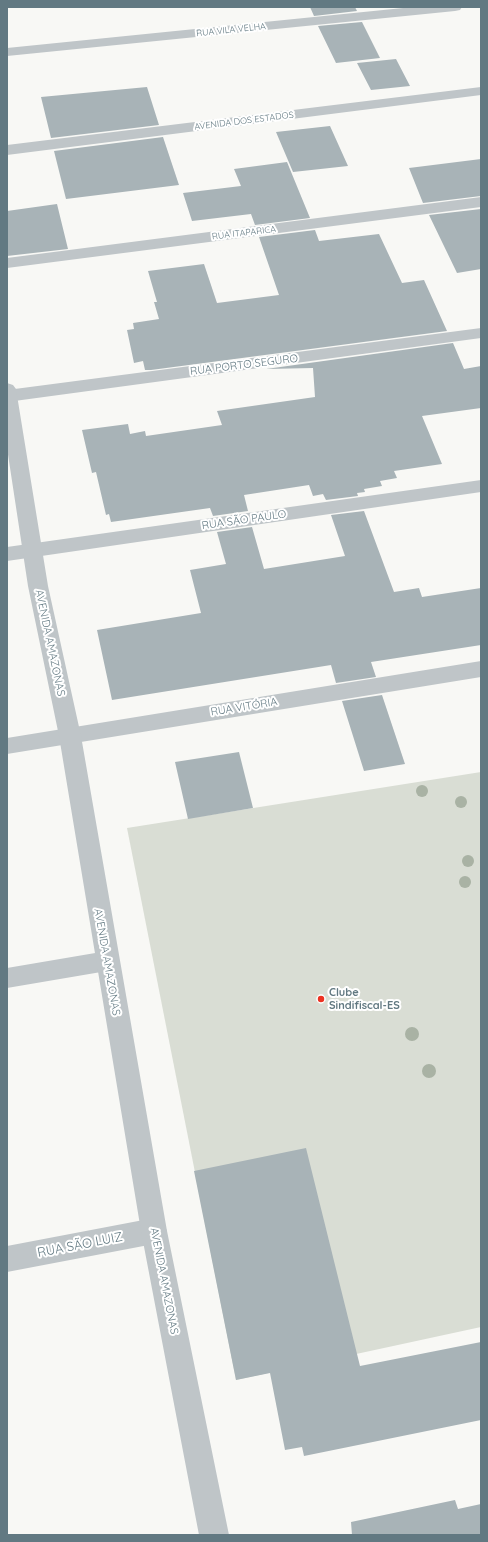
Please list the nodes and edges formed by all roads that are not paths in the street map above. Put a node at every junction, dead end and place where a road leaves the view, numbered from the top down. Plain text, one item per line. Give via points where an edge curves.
1 (455, 7) edge
2 (7, 52) edge
3 (481, 91) edge
4 (7, 150) edge
5 (481, 202) edge
6 (7, 263) edge
7 (481, 334) edge
8 (7, 393) edge
9 (481, 486) edge
10 (33, 551) junction
11 (7, 554) edge
12 (481, 669) edge
13 (70, 736) junction
14 (7, 746) edge
15 (107, 961) junction
16 (7, 978) edge
17 (154, 1231) junction
18 (7, 1259) edge
19 (214, 1535) edge

1 - 2 street, RUA VILA VELHA
3 - 4 street, AVENIDA DOS ESTADOS
5 - 6 street, RUA ITAPARICA
7 - 8 street, RUA PORTO SEGURO
8 - 10 street, AVENIDA AMAZONAS
9 - 10 street, RUA SÃO PAULO
10 - 11 street, RUA SÃO PAULO
10 - 13 street, AVENIDA AMAZONAS
12 - 13 street, RUA VITÓRIA
13 - 14 street, RUA VITÓRIA
13 - 15 street, AVENIDA AMAZONAS
15 - 16 street
15 - 17 street, AVENIDA AMAZONAS
17 - 18 street, RUA SÃO LUIZ
17 - 19 street, AVENIDA AMAZONAS

